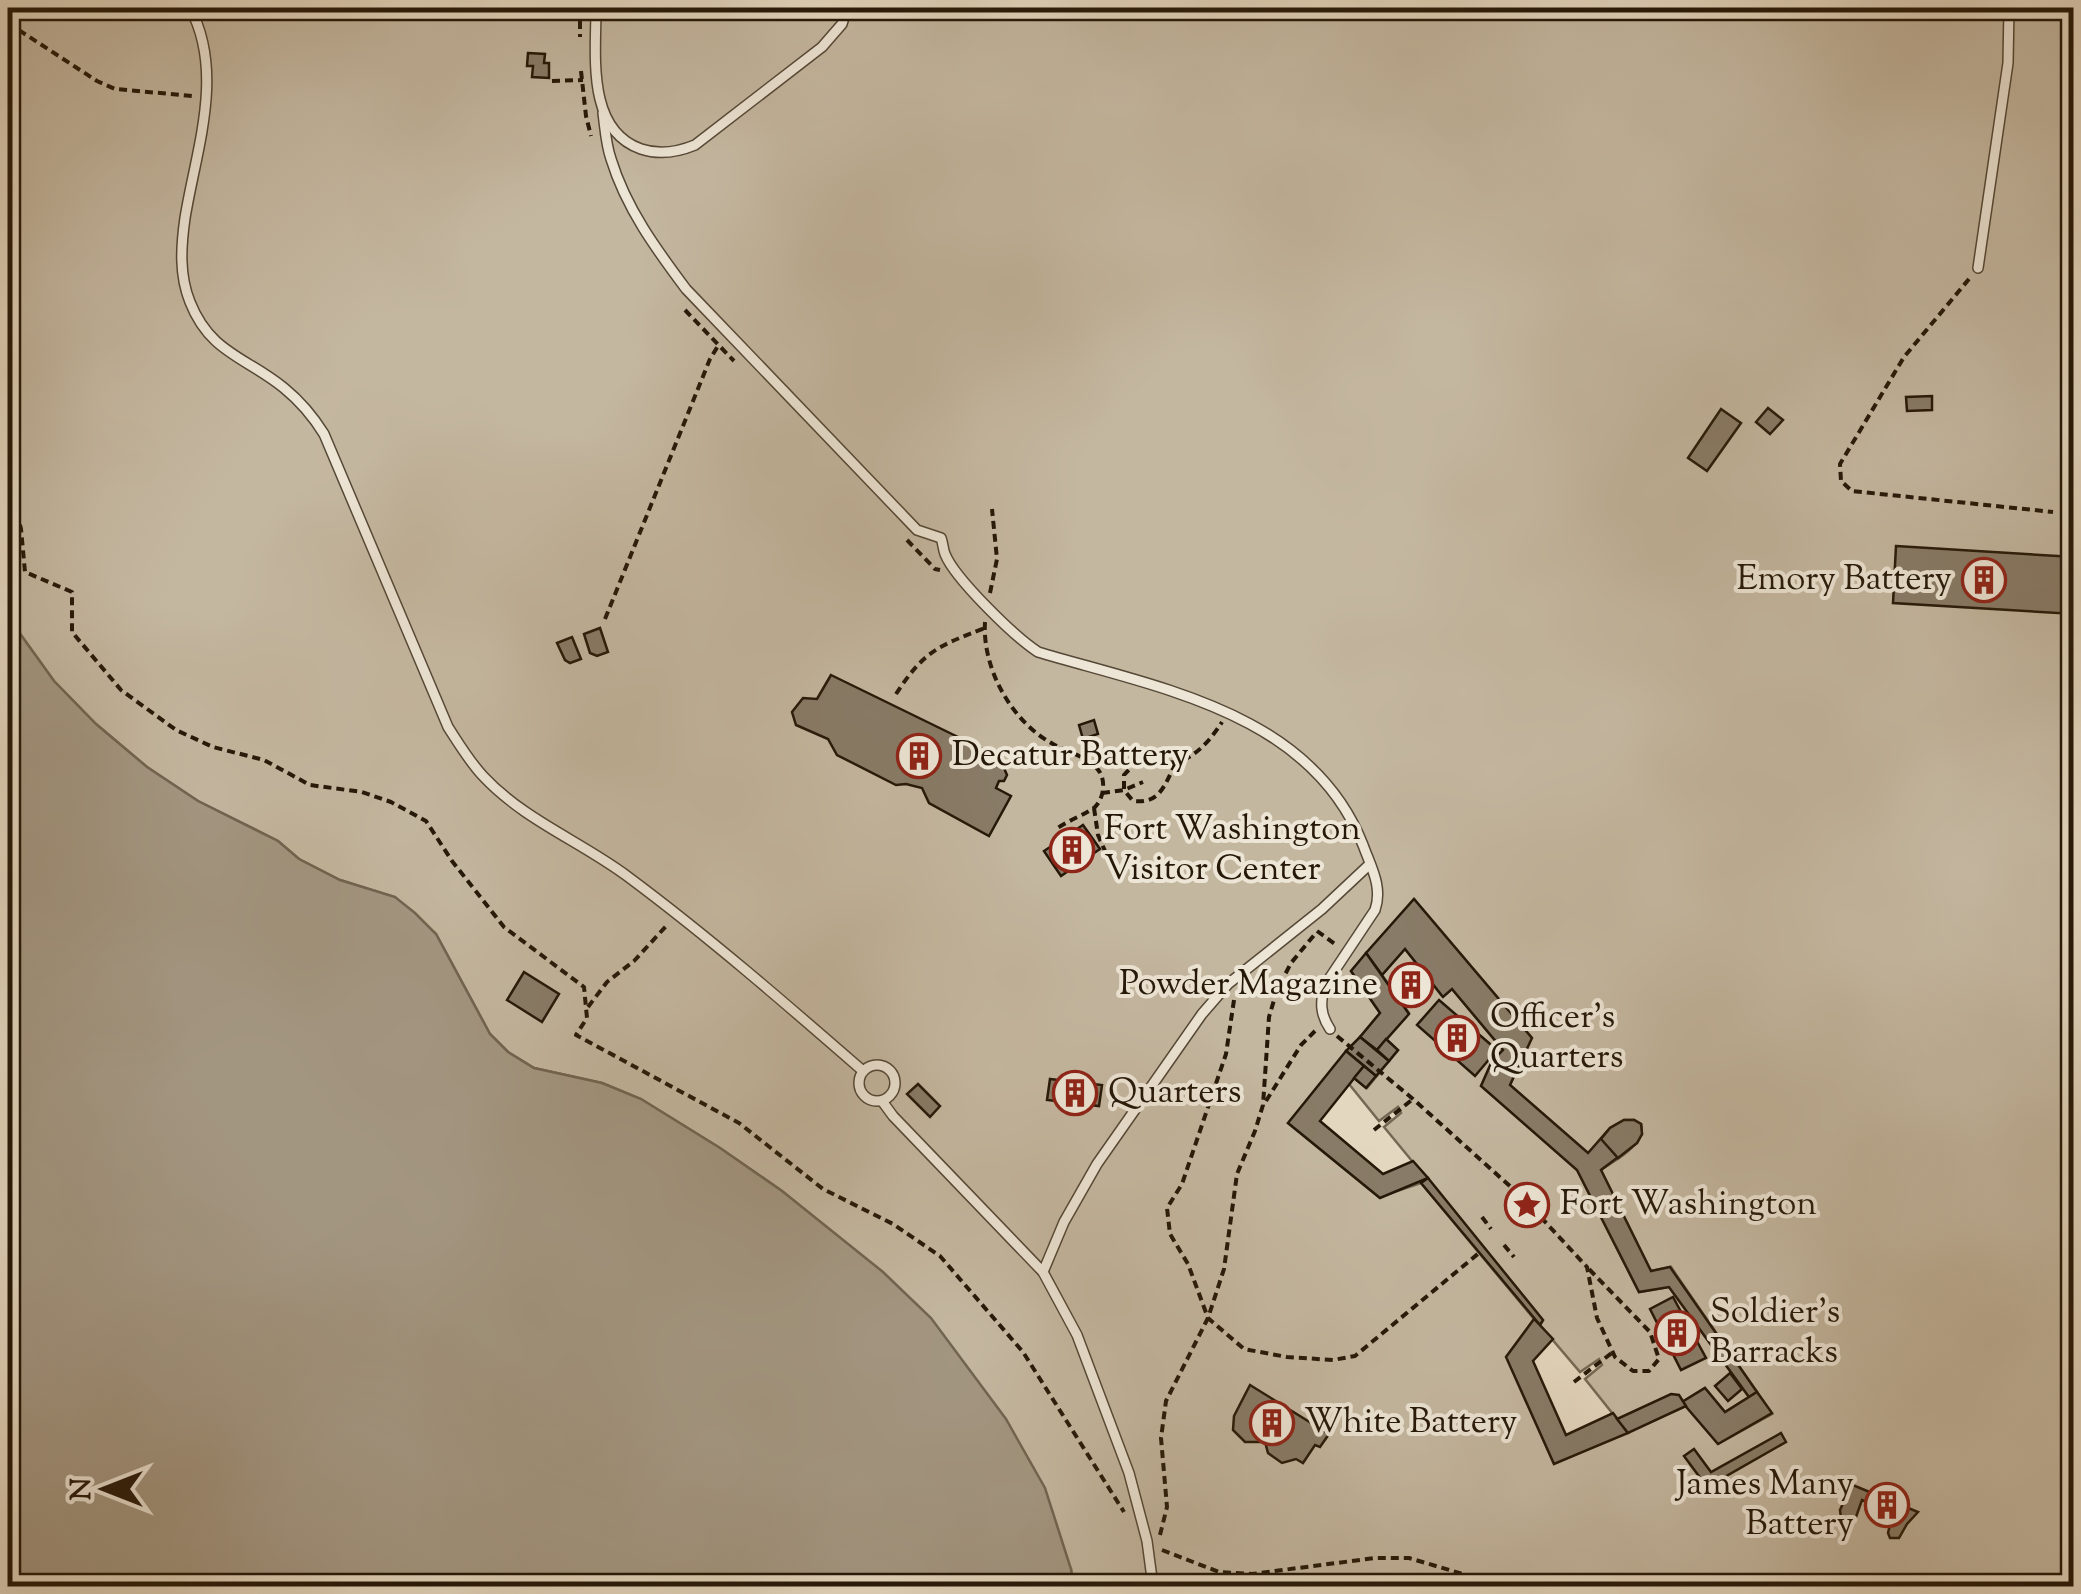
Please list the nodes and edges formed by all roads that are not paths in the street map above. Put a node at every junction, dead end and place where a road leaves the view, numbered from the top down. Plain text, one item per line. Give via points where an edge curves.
1 (190, 8) edge
2 (596, 8) edge
3 (847, 8) edge
4 (2009, 8) edge
5 (603, 112) junction
6 (1978, 268) road end
7 (1370, 864) junction
8 (1327, 1025) road end
9 (863, 1071) junction
10 (882, 1101) junction
11 (1043, 1272) junction
12 (1153, 1586) edge

1 - 9 lane via 206,54 206,97 182,251 185,289 220,346 282,386 324,434 448,727 502,794 624,874
2 - 5 lane
3 - 5 lane via 822,47 686,149 635,146 613,130
4 - 6 lane via 2008,63
5 - 7 lane via 609,155 630,206 686,289 917,530 941,538 945,556 987,608 1038,652 1167,689 1270,735 1322,780 1351,819
7 - 8 lane via 1378,885 1376,910 1325,985
7 - 11 lane via 1216,996 1097,1164
9 - 10 lane via 862,1093
9 - 10 lane via 873,1065 893,1073 892,1095
10 - 11 lane
11 - 12 lane via 1077,1334 1129,1473

